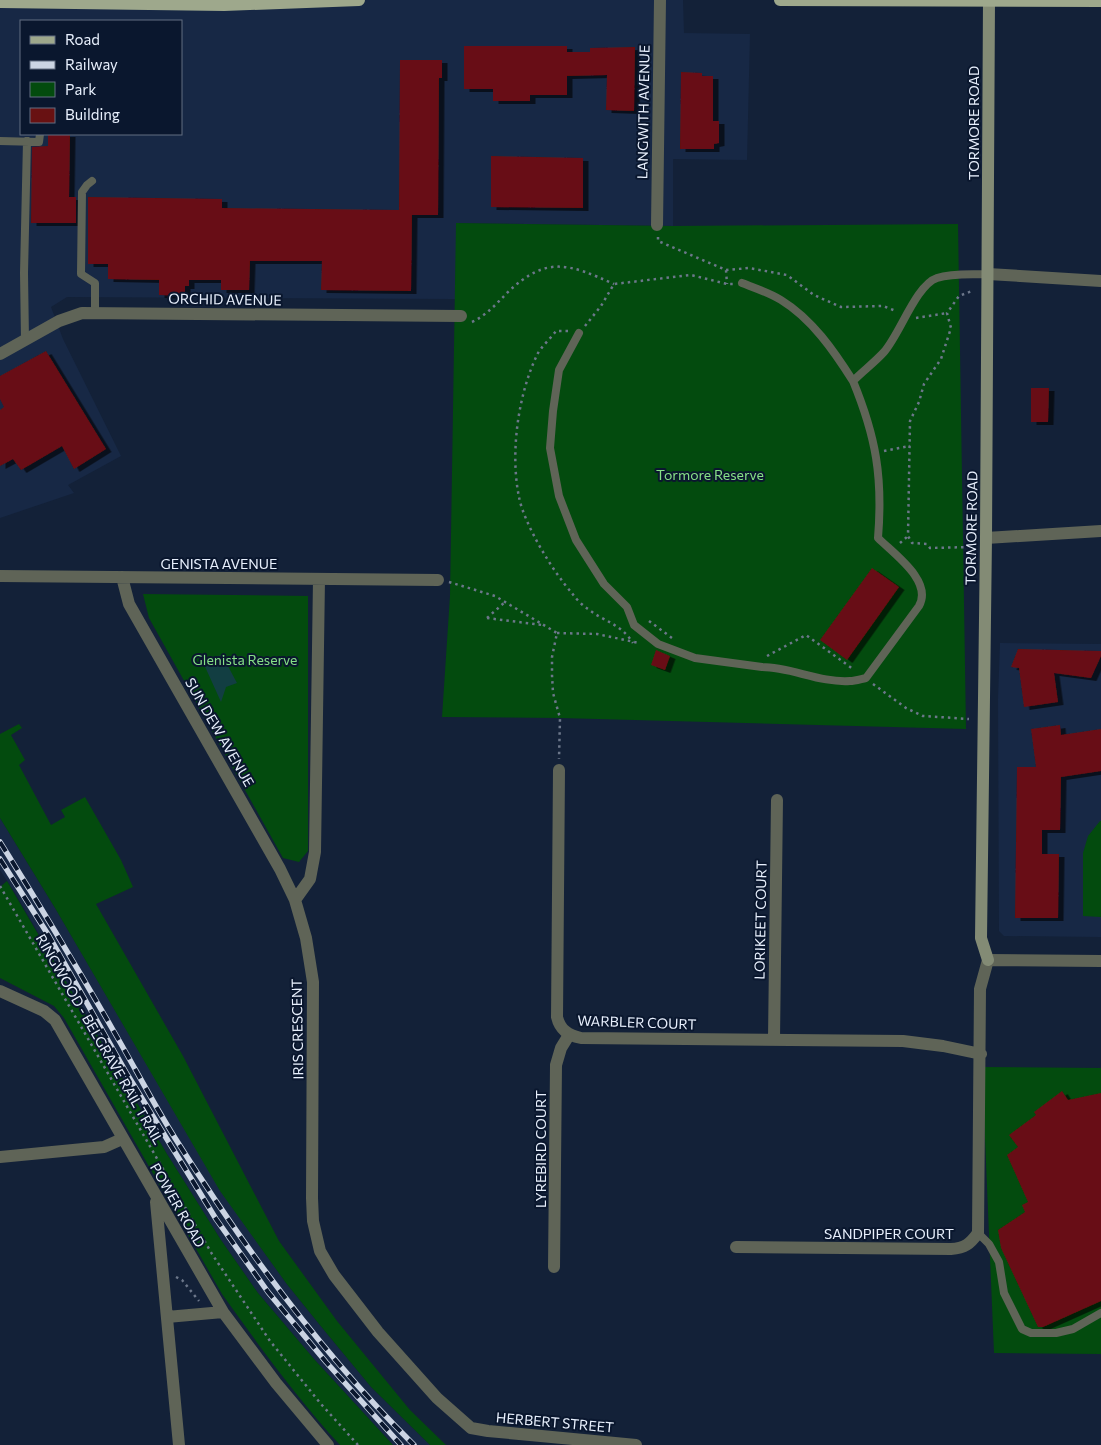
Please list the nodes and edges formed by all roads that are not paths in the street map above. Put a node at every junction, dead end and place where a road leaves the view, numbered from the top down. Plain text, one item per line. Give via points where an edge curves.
1 (359, 0) edge
2 (660, 0) edge
3 (780, 0) edge
4 (1101, 0) edge
5 (989, 1) edge
6 (0, 2) edge
7 (273, 2) edge
8 (40, 135) edge
9 (0, 141) edge
10 (27, 142) junction
11 (92, 181) dead end
12 (657, 225) road end
13 (988, 274) junction
14 (1101, 281) edge
15 (742, 283) road end
16 (95, 312) junction
17 (464, 320) road end
18 (579, 333) road end
19 (25, 340) junction
20 (0, 354) edge
21 (852, 380) junction
22 (1101, 531) edge
23 (986, 538) junction
24 (0, 576) edge
25 (122, 578) junction
26 (318, 579) junction
27 (438, 580) road end
28 (559, 770) road end
29 (776, 800) dead end
30 (295, 900) junction
31 (988, 960) junction
32 (1101, 961) edge
33 (0, 991) edge
34 (569, 1035) junction
35 (774, 1039) junction
36 (980, 1039) junction
37 (944, 1046) junction
38 (980, 1054) junction
39 (122, 1139) junction
40 (0, 1157) edge
41 (155, 1194) junction
42 (978, 1233) junction
43 (736, 1247) dead end
44 (554, 1266) dead end
45 (223, 1312) junction
46 (1101, 1313) edge
47 (167, 1317) junction
48 (472, 1428) joint
49 (179, 1445) edge
50 (328, 1445) edge
51 (636, 1445) edge

1 - 7 main road
2 - 12 street, LANGWITH AVENUE
3 - 5 main road
4 - 5 main road
5 - 13 street, TORMORE ROAD
6 - 7 main road via 224,5
8 - 10 lane via 39,142
9 - 10 lane
10 - 19 lane
11 - 16 lane via 82,192 81,274 95,283
13 - 14 street
13 - 21 lane via 937,278 929,282 884,353
13 - 23 street, TORMORE ROAD
15 - 21 lane via 780,300 796,312 835,353
16 - 17 street, ORCHID AVENUE
16 - 19 street, ORCHID AVENUE via 70,316
18 - 21 lane via 560,370 553,411 550,448 559,496 576,540 604,584 627,607 634,624 658,644 695,658 773,667 849,681 866,678 919,606 923,592 913,572 878,538 880,493 876,453 866,414
19 - 20 street, ORCHID AVENUE
22 - 23 street
23 - 31 street, TORMORE ROAD via 981,938
24 - 25 street, GENISTA AVENUE
25 - 26 street, GENISTA AVENUE
25 - 30 street, SUN DEW AVENUE via 129,604
26 - 27 street, GENISTA AVENUE
26 - 30 street via 315,852 310,879
28 - 34 street, WARBLER COURT via 557,1017
29 - 35 street, LORIKEET COURT
30 - 48 street, IRIS CRESCENT via 306,938 313,982 312,1198 320,1251 334,1275 378,1332 438,1398
31 - 32 street
31 - 36 street via 980,989
33 - 39 street, POWER ROAD via 44,1011 55,1020
34 - 35 street, WARBLER COURT via 581,1038
34 - 44 street, LYREBIRD COURT via 556,1064
35 - 37 street, WARBLER COURT via 903,1041
36 - 37 street, WARBLER COURT
36 - 38 street
37 - 38 street, WARBLER COURT
38 - 42 street
39 - 40 street via 104,1147
39 - 41 street, POWER ROAD
41 - 45 street, POWER ROAD
41 - 47 street
42 - 43 street, SANDPIPER COURT via 970,1244 951,1249
42 - 46 lane via 999,1262 1004,1293 1022,1329 1031,1333 1073,1329
45 - 47 street
45 - 50 street, POWER ROAD
47 - 49 street
48 - 51 street, HERBERT STREET

